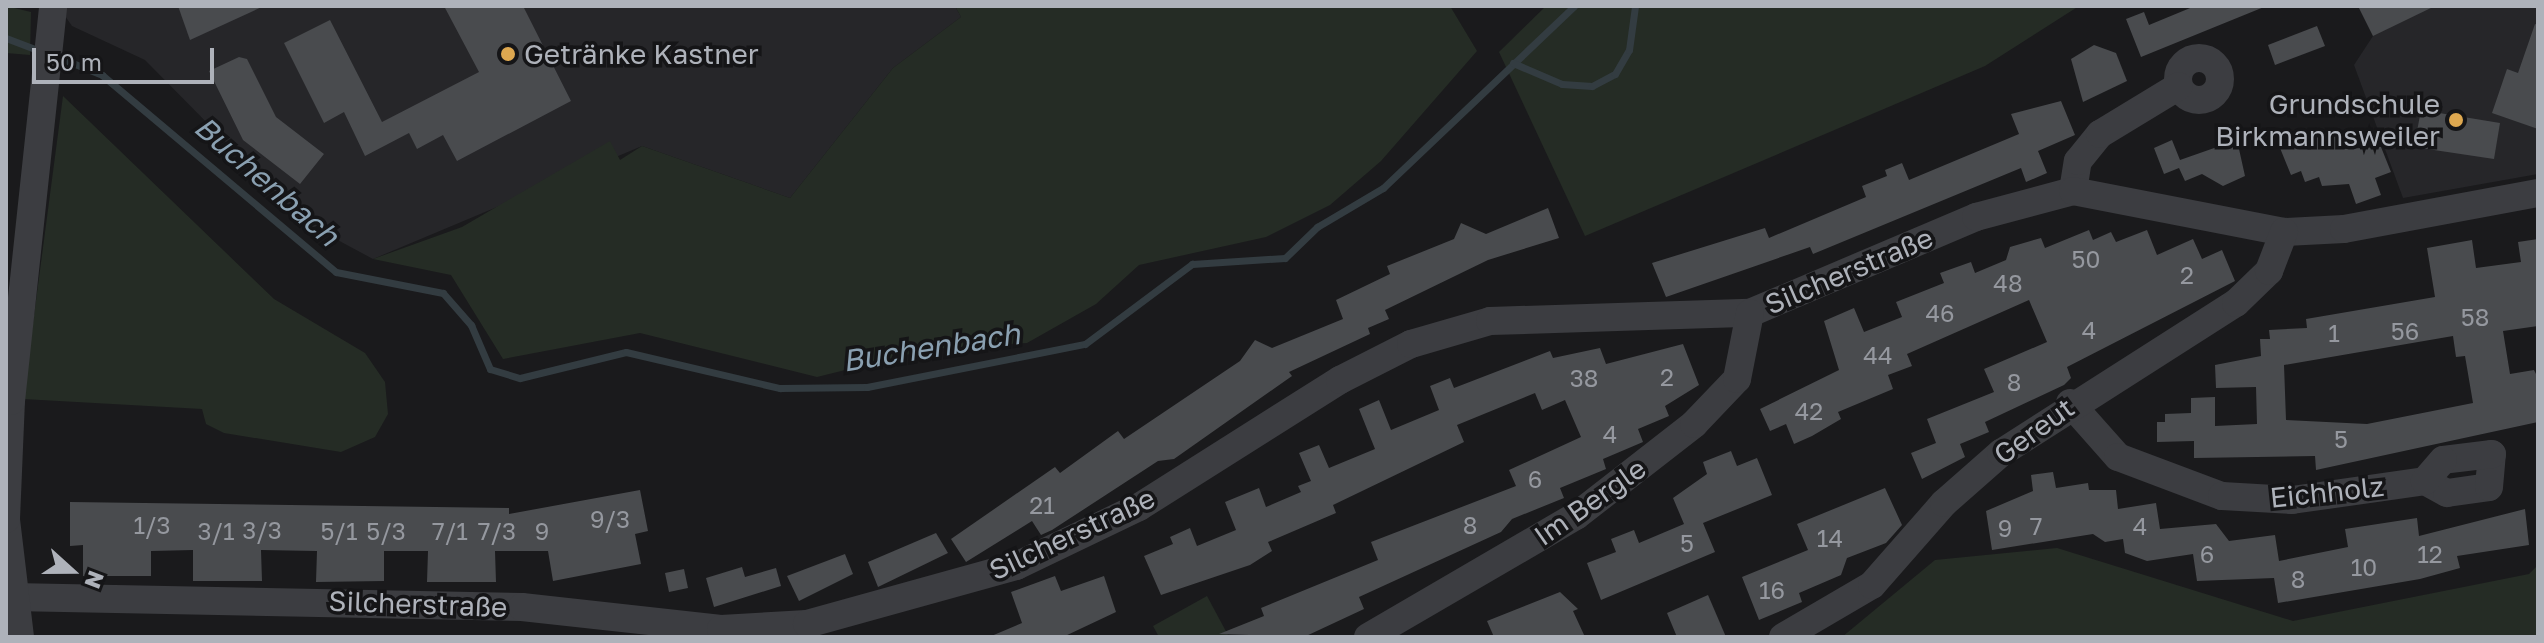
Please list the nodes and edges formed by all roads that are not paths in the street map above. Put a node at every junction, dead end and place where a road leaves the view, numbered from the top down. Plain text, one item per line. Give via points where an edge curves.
1 (52, 15) edge
2 (2179, 86) dead end
3 (2073, 191) junction
4 (2538, 193) edge
5 (2284, 232) junction
6 (1750, 313) junction
7 (2070, 403) junction
8 (2425, 481) dead end
9 (12, 597) junction
10 (20, 637) edge
11 (1368, 637) edge
12 (1783, 637) edge

1 - 9 street via 16,305 6,519
2 - 3 street via 2100,134 2078,161
3 - 5 street, Silcherstraße
3 - 6 street, Silcherstraße via 1964,222
4 - 5 street, Silcherstraße via 2344,229
5 - 7 street, Gereut via 2269,271 2236,303
6 - 9 street, Silcherstraße via 1490,321 1411,344 1327,388 1139,507 1016,566 807,624 721,629 522,607
6 - 11 street, Im Bergle via 1737,379 1694,424 1576,516
7 - 8 street, Eichholz via 2118,457 2222,496 2292,500
7 - 12 street, Gereut via 1944,503 1872,585
9 - 10 street

